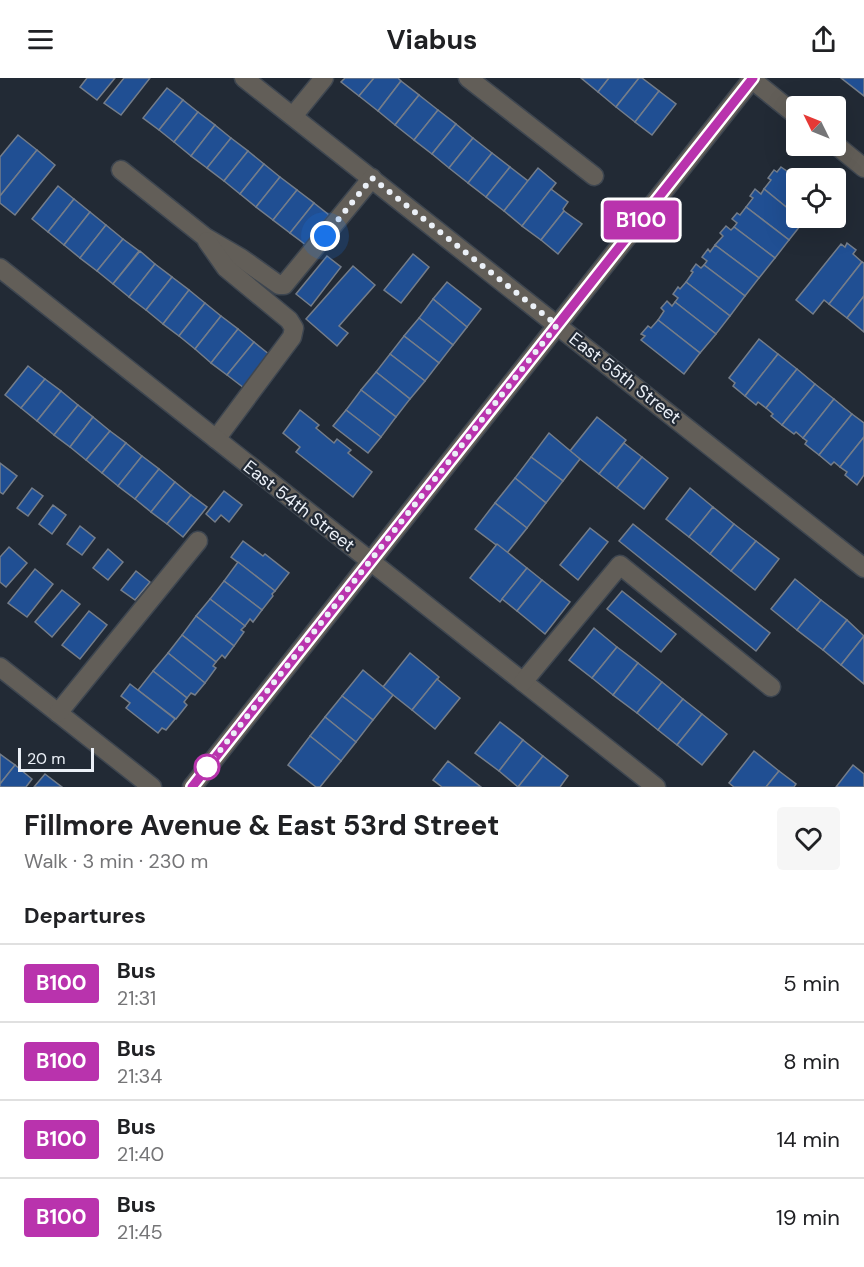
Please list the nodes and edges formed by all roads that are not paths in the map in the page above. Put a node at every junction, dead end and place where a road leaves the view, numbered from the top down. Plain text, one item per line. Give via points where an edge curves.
1 (244, 78) edge
2 (324, 78) edge
3 (468, 78) edge
4 (752, 78) edge
5 (786, 107) edge
6 (293, 116) junction
7 (846, 153) edge
8 (864, 168) edge
9 (121, 170) dead end
10 (594, 176) dead end
11 (372, 178) junction
12 (205, 237) junction
13 (0, 268) edge
14 (557, 325) junction
15 (216, 439) junction
16 (198, 541) dead end
17 (370, 562) junction
18 (864, 568) edge
19 (0, 667) edge
20 (523, 682) junction
21 (771, 687) dead end
22 (58, 713) junction
23 (152, 787) edge
24 (192, 787) edge
25 (656, 787) edge

1 - 6 street, East 55th Street
2 - 6 street
3 - 10 street
4 - 5 street
4 - 14 street
6 - 11 street, East 55th Street
7 - 8 street
9 - 12 street
11 - 12 street via 284,285
11 - 14 street, East 55th Street
12 - 15 street via 226,268 294,328 292,337
13 - 15 street, East 54th Street
14 - 17 street
14 - 18 street, East 55th Street
15 - 17 street, East 54th Street
16 - 22 street
17 - 20 street, East 54th Street
17 - 24 street
19 - 22 street
20 - 21 street via 620,565
20 - 25 street, East 54th Street
22 - 23 street

